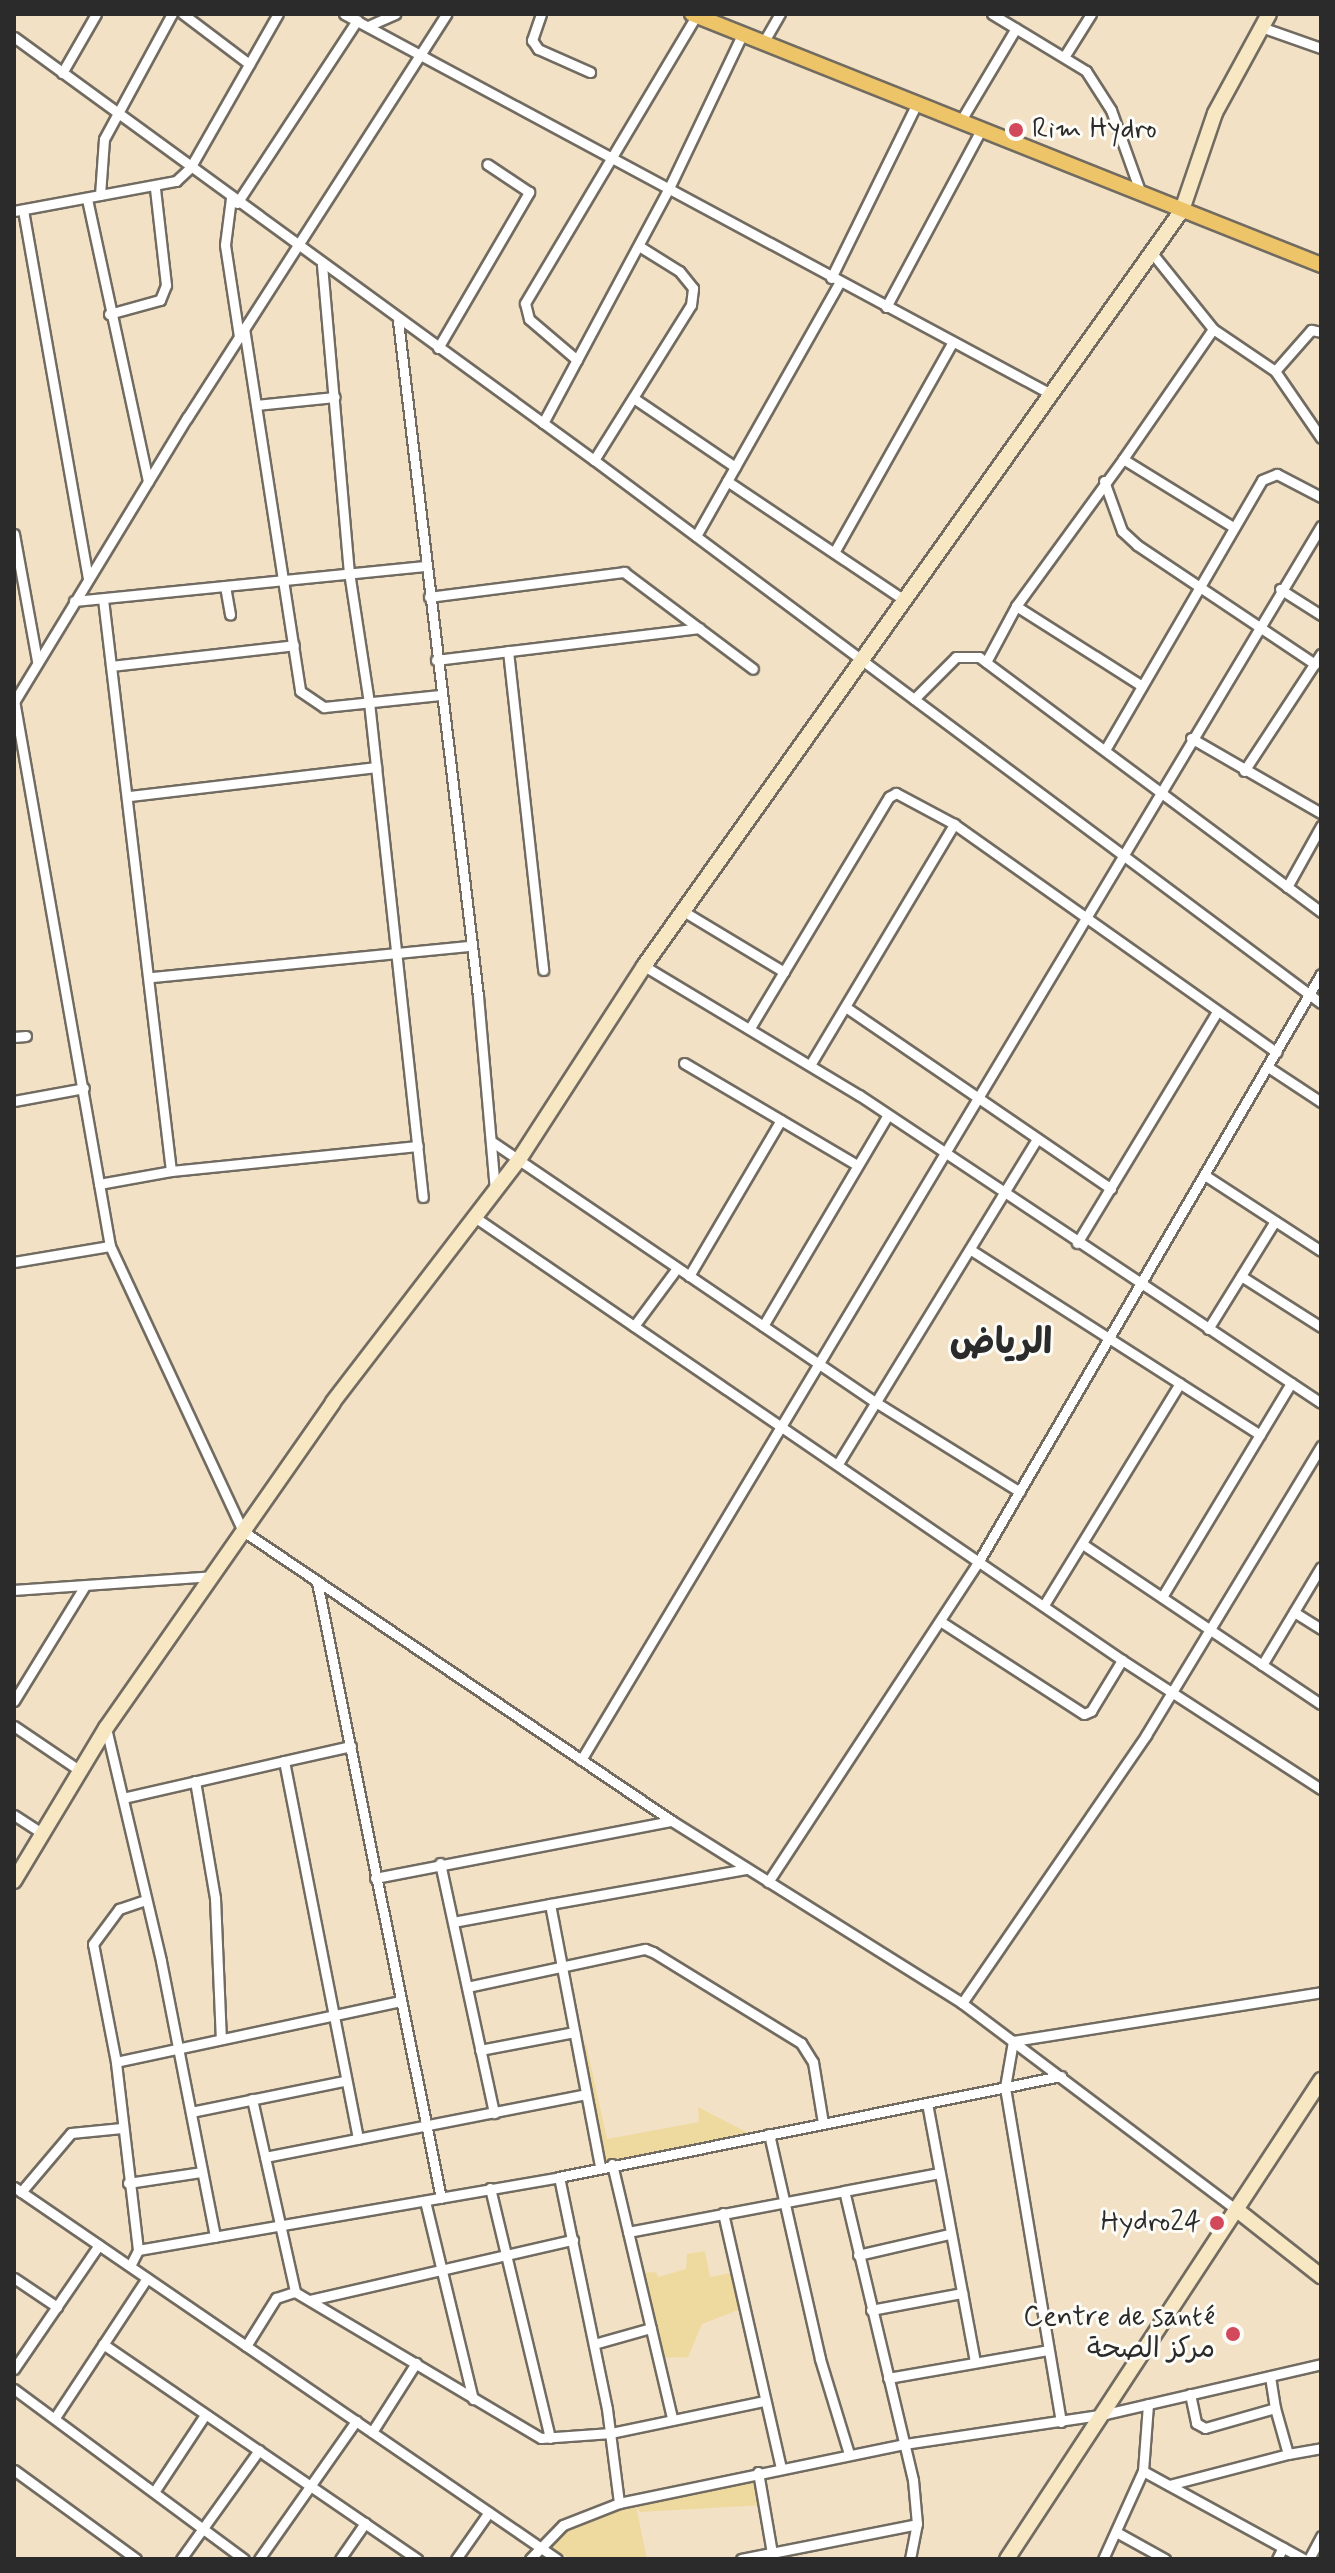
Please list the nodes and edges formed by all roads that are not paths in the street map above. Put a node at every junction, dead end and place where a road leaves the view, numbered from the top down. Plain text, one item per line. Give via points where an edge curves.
1 (96, 14) edge
2 (172, 14) edge
3 (183, 14) edge
4 (278, 14) edge
5 (344, 14) edge
6 (395, 14) edge
7 (446, 14) edge
8 (541, 14) edge
9 (780, 14) edge
10 (992, 14) edge
11 (1091, 14) edge
12 (695, 15) edge
13 (357, 20) junction
14 (1265, 21) edge
15 (368, 26) junction
16 (1016, 28) junction
17 (742, 35) junction
18 (14, 37) edge
19 (763, 43) junction
20 (1321, 48) edge
21 (421, 56) junction
22 (1064, 57) junction
23 (249, 64) junction
24 (590, 72) dead end
25 (62, 73) junction
26 (916, 105) junction
27 (117, 113) junction
28 (960, 122) junction
29 (981, 130) junction
30 (612, 159) junction
31 (487, 164) dead end
32 (190, 168) junction
33 (155, 188) junction
34 (669, 188) junction
35 (1141, 194) junction
36 (100, 195) junction
37 (87, 199) junction
38 (234, 200) junction
39 (1182, 210) junction
40 (19, 211) edge
41 (296, 246) junction
42 (639, 246) junction
43 (1152, 253) junction
44 (322, 265) junction
45 (1321, 265) edge
46 (835, 281) junction
47 (886, 307) junction
48 (109, 314) junction
49 (398, 321) junction
50 (1213, 329) junction
51 (241, 332) junction
52 (1321, 332) edge
53 (952, 343) junction
54 (438, 348) junction
55 (577, 360) junction
56 (1275, 371) junction
57 (1051, 394) junction
58 (335, 397) junction
59 (635, 399) junction
60 (256, 405) junction
61 (543, 423) junction
62 (1321, 438) edge
63 (1123, 459) junction
64 (594, 460) junction
65 (735, 467) junction
66 (148, 481) junction
67 (727, 481) junction
68 (1104, 481) junction
69 (1321, 497) edge
70 (1321, 526) edge
71 (1233, 527) junction
72 (14, 534) edge
73 (696, 536) junction
74 (836, 549) junction
75 (425, 566) junction
76 (349, 572) junction
77 (88, 578) junction
78 (286, 580) junction
79 (225, 586) junction
80 (1199, 587) junction
81 (1280, 589) junction
82 (429, 597) junction
83 (103, 599) junction
84 (904, 600) junction
85 (74, 601) junction
86 (1016, 606) junction
87 (230, 615) dead end
88 (1321, 615) edge
89 (699, 628) junction
90 (1257, 628) junction
91 (294, 645) junction
92 (508, 651) junction
93 (1321, 654) edge
94 (436, 660) junction
95 (861, 660) junction
96 (37, 661) junction
97 (986, 662) junction
98 (1315, 664) junction
99 (111, 666) junction
100 (753, 669) dead end
101 (1142, 686) junction
102 (440, 695) junction
103 (914, 699) junction
104 (14, 700) edge
105 (369, 702) junction
106 (1191, 738) junction
107 (1105, 750) junction
108 (376, 767) junction
109 (1244, 771) junction
110 (1160, 791) junction
111 (130, 796) junction
112 (1321, 813) edge
113 (954, 824) junction
114 (1321, 826) edge
115 (1123, 855) junction
116 (1287, 887) junction
117 (683, 911) junction
118 (1321, 912) edge
119 (1084, 919) junction
120 (471, 946) junction
121 (397, 954) junction
122 (644, 966) junction
123 (543, 970) dead end
124 (784, 972) junction
125 (1321, 974) edge
126 (152, 977) junction
127 (1309, 994) junction
128 (1321, 1003) edge
129 (847, 1008) junction
130 (1217, 1012) junction
131 (750, 1028) junction
132 (26, 1036) dead end
133 (14, 1037) edge
134 (1276, 1052) junction
135 (684, 1063) dead end
136 (810, 1065) junction
137 (1268, 1067) junction
138 (84, 1088) junction
139 (976, 1096) junction
140 (14, 1101) edge
141 (1321, 1102) edge
142 (888, 1115) junction
143 (781, 1120) junction
144 (1037, 1139) junction
145 (491, 1141) junction
146 (418, 1146) junction
147 (942, 1152) junction
148 (518, 1161) junction
149 (857, 1165) junction
150 (171, 1171) junction
151 (1206, 1176) junction
152 (99, 1184) junction
153 (1111, 1189) junction
154 (496, 1193) junction
155 (1004, 1195) junction
156 (423, 1197) dead end
157 (476, 1218) junction
158 (1275, 1221) junction
159 (1077, 1243) junction
160 (110, 1246) junction
161 (971, 1250) junction
162 (1321, 1251) edge
163 (14, 1262) edge
164 (677, 1268) junction
165 (689, 1276) junction
166 (1241, 1276) junction
167 (1143, 1287) junction
168 (1320, 1325) edge
169 (634, 1326) junction
170 (763, 1326) junction
171 (1208, 1329) junction
172 (1112, 1339) junction
173 (817, 1363) junction
174 (1180, 1383) junction
175 (1291, 1383) junction
176 (877, 1403) junction
177 (1321, 1403) edge
178 (781, 1422) junction
179 (1260, 1435) junction
180 (1321, 1446) edge
181 (839, 1462) junction
182 (1020, 1492) junction
183 (243, 1531) junction
184 (1084, 1545) junction
185 (980, 1559) junction
186 (1321, 1567) edge
187 (212, 1576) junction
188 (317, 1582) junction
189 (84, 1587) junction
190 (14, 1590) edge
191 (1162, 1597) junction
192 (1044, 1605) junction
193 (1294, 1612) junction
194 (940, 1621) junction
195 (1321, 1629) edge
196 (1212, 1632) junction
197 (1122, 1660) junction
198 (1262, 1665) junction
199 (1174, 1691) junction
200 (14, 1701) edge
201 (1321, 1704) edge
202 (14, 1726) edge
203 (106, 1728) junction
204 (351, 1746) junction
205 (581, 1760) junction
206 (284, 1761) junction
207 (79, 1770) junction
208 (195, 1781) junction
209 (1321, 1789) edge
210 (123, 1798) junction
211 (14, 1815) edge
212 (672, 1821) junction
213 (42, 1833) junction
214 (440, 1863) junction
215 (747, 1869) junction
216 (375, 1878) junction
217 (14, 1881) edge
218 (768, 1882) junction
219 (145, 1900) junction
220 (550, 1904) junction
221 (453, 1922) junction
222 (562, 1968) junction
223 (467, 1987) junction
224 (1321, 1992) edge
225 (400, 2001) junction
226 (962, 2003) junction
227 (331, 2016) junction
228 (574, 2032) junction
229 (221, 2039) junction
230 (1013, 2041) junction
231 (178, 2049) junction
232 (480, 2050) junction
233 (116, 2062) junction
234 (1061, 2076) junction
235 (1321, 2080) edge
236 (343, 2081) junction
237 (1005, 2087) junction
238 (586, 2094) junction
239 (252, 2099) junction
240 (927, 2103) junction
241 (191, 2112) junction
242 (494, 2113) junction
243 (823, 2123) junction
244 (426, 2126) junction
245 (122, 2128) junction
246 (769, 2134) junction
247 (358, 2139) junction
248 (265, 2157) junction
249 (612, 2164) junction
250 (600, 2166) junction
251 (202, 2172) junction
252 (939, 2173) junction
253 (559, 2177) junction
254 (128, 2183) junction
255 (490, 2188) junction
256 (18, 2189) edge
257 (844, 2191) junction
258 (441, 2198) junction
259 (425, 2201) junction
260 (782, 2202) junction
261 (1237, 2210) junction
262 (723, 2213) junction
263 (285, 2228) junction
264 (628, 2232) junction
265 (949, 2234) junction
266 (215, 2237) junction
267 (573, 2240) junction
268 (99, 2245) junction
269 (138, 2250) junction
270 (506, 2255) junction
271 (858, 2255) junction
272 (130, 2266) junction
273 (442, 2270) junction
274 (1321, 2276) edge
275 (14, 2278) edge
276 (147, 2278) junction
277 (295, 2292) junction
278 (962, 2293) junction
279 (310, 2300) junction
280 (57, 2307) junction
281 (871, 2310) junction
282 (651, 2328) junction
283 (103, 2344) junction
284 (594, 2344) junction
285 (246, 2346) junction
286 (1048, 2350) junction
287 (975, 2362) junction
288 (416, 2363) junction
289 (1321, 2364) edge
290 (14, 2369) edge
291 (1270, 2376) junction
292 (888, 2378) junction
293 (14, 2389) edge
294 (1190, 2394) junction
295 (473, 2399) junction
296 (764, 2401) junction
297 (1148, 2404) junction
298 (1275, 2408) junction
299 (1105, 2414) junction
300 (205, 2415) junction
301 (56, 2416) junction
302 (672, 2417) junction
303 (356, 2421) junction
304 (1061, 2422) junction
305 (372, 2432) junction
306 (611, 2433) junction
307 (550, 2438) junction
308 (905, 2444) junction
309 (1321, 2448) edge
310 (259, 2450) junction
311 (849, 2454) junction
312 (1288, 2454) junction
313 (781, 2468) junction
314 (1143, 2471) junction
315 (18, 2472) edge
316 (758, 2472) junction
317 (14, 2484) edge
318 (313, 2485) junction
319 (1169, 2485) junction
320 (154, 2492) junction
321 (619, 2503) junction
322 (489, 2512) junction
323 (365, 2523) junction
324 (917, 2524) junction
325 (202, 2528) junction
326 (1118, 2533) junction
327 (1321, 2536) edge
328 (539, 2547) junction
329 (1283, 2547) junction
330 (772, 2553) junction
331 (136, 2559) edge
332 (181, 2559) edge
333 (244, 2559) edge
334 (259, 2559) edge
335 (340, 2559) edge
336 (417, 2559) edge
337 (456, 2559) edge
338 (530, 2559) edge
339 (557, 2559) edge
340 (741, 2559) edge
341 (910, 2559) edge
342 (1007, 2559) edge
343 (1103, 2559) edge
344 (1165, 2559) edge
345 (1277, 2559) edge
346 (1306, 2559) edge

1 - 25 street
2 - 27 street
3 - 23 street
4 - 23 street
5 - 13 street
6 - 15 street
7 - 21 street
8 - 24 street via 532,40 538,49
9 - 19 street
10 - 16 street
11 - 22 street
12 - 17 main road
12 - 30 street
13 - 15 street
13 - 38 street
14 - 20 street
14 - 39 street via 1215,113
15 - 21 street
16 - 22 street
16 - 28 street
17 - 19 main road
17 - 34 street
18 - 25 street
19 - 26 main road
21 - 30 street
21 - 41 street
22 - 35 street via 1086,71 1100,89
23 - 32 street
25 - 27 street
26 - 28 main road
26 - 46 street
27 - 32 street
27 - 36 street via 104,139
28 - 29 main road
29 - 35 main road
29 - 47 street
30 - 34 street
30 - 55 street via 525,303 529,319
31 - 54 street via 529,192
32 - 33 street via 176,181
32 - 38 street
33 - 36 street
33 - 48 street via 166,285 160,300
34 - 42 street
34 - 46 street
35 - 39 main road
36 - 37 street
37 - 40 street
37 - 48 street
38 - 41 street
38 - 51 street via 225,245
39 - 43 street
39 - 45 main road
40 - 77 street
41 - 44 street
41 - 51 street
42 - 55 street
42 - 59 street via 679,271 693,288 691,305
43 - 50 street
43 - 57 street
44 - 49 street
44 - 58 street
46 - 47 street
46 - 65 street
47 - 53 street
48 - 66 street
49 - 54 street
49 - 75 street
50 - 56 street
50 - 63 street
51 - 60 street
51 - 66 street
52 - 56 street via 1311,330
53 - 57 street
53 - 74 street
54 - 61 street
55 - 61 street
56 - 62 street
57 - 84 street
58 - 60 street
58 - 76 street
59 - 64 street
59 - 65 street
60 - 78 street
61 - 64 street
63 - 68 street
63 - 71 street
64 - 73 street
65 - 67 street
66 - 77 street
67 - 73 street
67 - 74 street
68 - 80 street via 1122,531
68 - 86 street
69 - 71 street via 1277,474 1262,480
70 - 81 street
71 - 80 street
72 - 96 street
73 - 95 street
74 - 84 street
75 - 76 street
75 - 82 street
76 - 78 street
76 - 105 street
77 - 85 street
78 - 79 street
78 - 91 street
79 - 83 street
79 - 87 street
80 - 90 street
80 - 101 street
81 - 88 street
81 - 90 street
82 - 89 street via 624,572
82 - 94 street
83 - 85 street
83 - 99 street
84 - 95 street
85 - 96 street
86 - 97 street
86 - 101 street
89 - 92 street
89 - 100 street
90 - 98 street
90 - 106 street
91 - 99 street
91 - 105 street via 300,691 306,699 324,707
92 - 94 street
92 - 123 street
93 - 98 street
94 - 102 street
95 - 103 street
95 - 117 street
96 - 104 street
97 - 103 street via 972,655 956,657
97 - 107 street
98 - 109 street
99 - 111 street
101 - 107 street
102 - 105 street
102 - 120 street
103 - 115 street
104 - 138 street
105 - 108 street
106 - 109 street
106 - 110 street
107 - 110 street
108 - 111 street
108 - 121 street
109 - 112 street
110 - 115 street
110 - 116 street
111 - 126 street
113 - 119 street
113 - 124 street via 906,794 889,797
113 - 129 street
114 - 116 street
115 - 119 street
115 - 127 street
116 - 118 street
117 - 122 street
117 - 124 street
119 - 130 street
119 - 139 street
120 - 121 street
120 - 145 street
121 - 126 street
121 - 146 street
122 - 131 street
122 - 148 street
124 - 131 street
125 - 127 street
126 - 150 street
127 - 128 street
127 - 134 street
129 - 136 street
129 - 139 street
130 - 134 street
130 - 153 street
131 - 136 street
132 - 133 street
134 - 137 street
135 - 143 street
136 - 142 street
137 - 141 street
137 - 151 street
138 - 140 street
138 - 152 street
139 - 144 street
139 - 147 street
142 - 147 street
142 - 149 street
143 - 149 street
143 - 165 street
144 - 153 street
144 - 155 street
145 - 148 street
145 - 154 street
146 - 150 street
146 - 156 street
147 - 155 street
147 - 173 street
148 - 154 street
148 - 164 street
149 - 170 street
150 - 152 street
151 - 158 street
151 - 167 street
152 - 160 street
153 - 159 street
154 - 157 street
155 - 159 street
155 - 161 street
157 - 169 street
157 - 183 street via 333,1402
158 - 162 street
158 - 166 street
159 - 167 street
160 - 163 street
160 - 183 street
161 - 172 street
161 - 176 street
164 - 165 street
164 - 169 street
165 - 170 street
166 - 168 street
166 - 171 street
167 - 171 street
167 - 172 street
169 - 178 street
170 - 173 street
171 - 175 street
172 - 174 street
172 - 182 street
173 - 176 street
173 - 178 street
174 - 179 street
174 - 184 street
175 - 177 street
175 - 179 street
176 - 181 street
176 - 182 street
178 - 181 street
178 - 205 street
179 - 191 street
180 - 196 street
181 - 185 street
182 - 185 street
183 - 187 street
183 - 188 street
184 - 191 street
184 - 192 street
185 - 192 street
185 - 194 street
186 - 193 street
187 - 189 street
187 - 203 street
188 - 204 street
188 - 205 street
189 - 190 street
189 - 200 street
191 - 196 street
192 - 197 street
193 - 195 street
193 - 198 street
194 - 197 street via 1084,1714
194 - 218 street
196 - 198 street
196 - 199 street
197 - 199 street
198 - 201 street
199 - 209 street
199 - 226 street
202 - 207 street
203 - 207 street
203 - 210 street
204 - 206 street
204 - 216 street
205 - 212 street
206 - 208 street
206 - 227 street
207 - 213 street
208 - 210 street
208 - 229 street via 215,1898
210 - 219 street
211 - 213 street
212 - 214 street
212 - 215 street
213 - 217 street
214 - 216 street
214 - 221 street
215 - 218 street
215 - 220 street
216 - 225 street
218 - 226 street
219 - 231 street
219 - 233 street via 119,1909 93,1944
220 - 221 street
220 - 222 street
221 - 223 street
222 - 223 street
222 - 228 street
222 - 243 street via 645,1949 665,1957 801,2043 813,2062
223 - 232 street
224 - 230 street
225 - 227 street
225 - 244 street
226 - 230 street
227 - 229 street
227 - 236 street
228 - 232 street
228 - 238 street
229 - 231 street
230 - 234 street
230 - 237 street
231 - 233 street
231 - 241 street
232 - 242 street
233 - 245 street
234 - 237 street
234 - 261 street
235 - 261 street
236 - 239 street
236 - 247 street
237 - 240 street
237 - 286 street
238 - 242 street
238 - 250 street
239 - 241 street
239 - 248 street
240 - 243 street
240 - 252 street
241 - 251 street
242 - 244 street
243 - 246 street
244 - 247 street
244 - 258 street
245 - 254 street
245 - 256 street via 71,2133
246 - 249 street
246 - 260 street
247 - 248 street
248 - 263 street
249 - 250 street
249 - 264 street
250 - 253 street
251 - 254 street
251 - 266 street
252 - 257 street
252 - 265 street
253 - 255 street
253 - 267 street
254 - 269 street
255 - 258 street
255 - 270 street
256 - 268 street
257 - 260 street
257 - 271 street
258 - 259 street
259 - 263 street
259 - 273 street
260 - 262 street
260 - 311 street
261 - 274 street
261 - 299 street
262 - 264 street
262 - 296 street
263 - 266 street
263 - 277 street
264 - 282 street
265 - 271 street
265 - 278 street
266 - 269 street
267 - 270 street
267 - 284 street
268 - 272 street
268 - 280 street
269 - 272 street
270 - 273 street
270 - 307 street
271 - 281 street
272 - 276 street
273 - 279 street
273 - 295 street
275 - 280 street
276 - 283 street
276 - 285 street
277 - 279 street
277 - 285 street via 276,2298
278 - 281 street
278 - 287 street
279 - 288 street
280 - 290 street
281 - 292 street
282 - 284 street
282 - 302 street
283 - 300 street
283 - 301 street
284 - 306 street
285 - 303 street
286 - 287 street
286 - 304 street
287 - 292 street
288 - 295 street
288 - 305 street
289 - 291 street
291 - 294 street
291 - 298 street
292 - 308 street
293 - 301 street
294 - 297 street
294 - 298 street via 1196,2423 1205,2428
295 - 307 street via 531,2435
296 - 302 street
296 - 313 street
297 - 299 street
297 - 314 street
298 - 312 street
299 - 304 street
299 - 342 street
300 - 310 street
300 - 320 street
301 - 320 street
302 - 306 street
303 - 305 street
303 - 318 street
304 - 308 street
305 - 322 street
306 - 307 street
306 - 321 street
308 - 311 street
308 - 324 street
309 - 312 street
310 - 318 street
310 - 325 street
311 - 313 street
312 - 319 street
313 - 316 street
314 - 319 street
314 - 326 street
315 - 317 street
315 - 331 street
316 - 321 street
316 - 330 street
318 - 323 street
318 - 334 street
319 - 329 street
320 - 325 street
321 - 328 street via 563,2525
322 - 328 street
322 - 337 street
323 - 335 street
323 - 336 street
324 - 330 street
324 - 341 street
325 - 332 street
325 - 333 street
326 - 343 street
326 - 344 street
327 - 346 street
328 - 338 street
328 - 339 street
329 - 345 street
329 - 346 street
330 - 340 street

